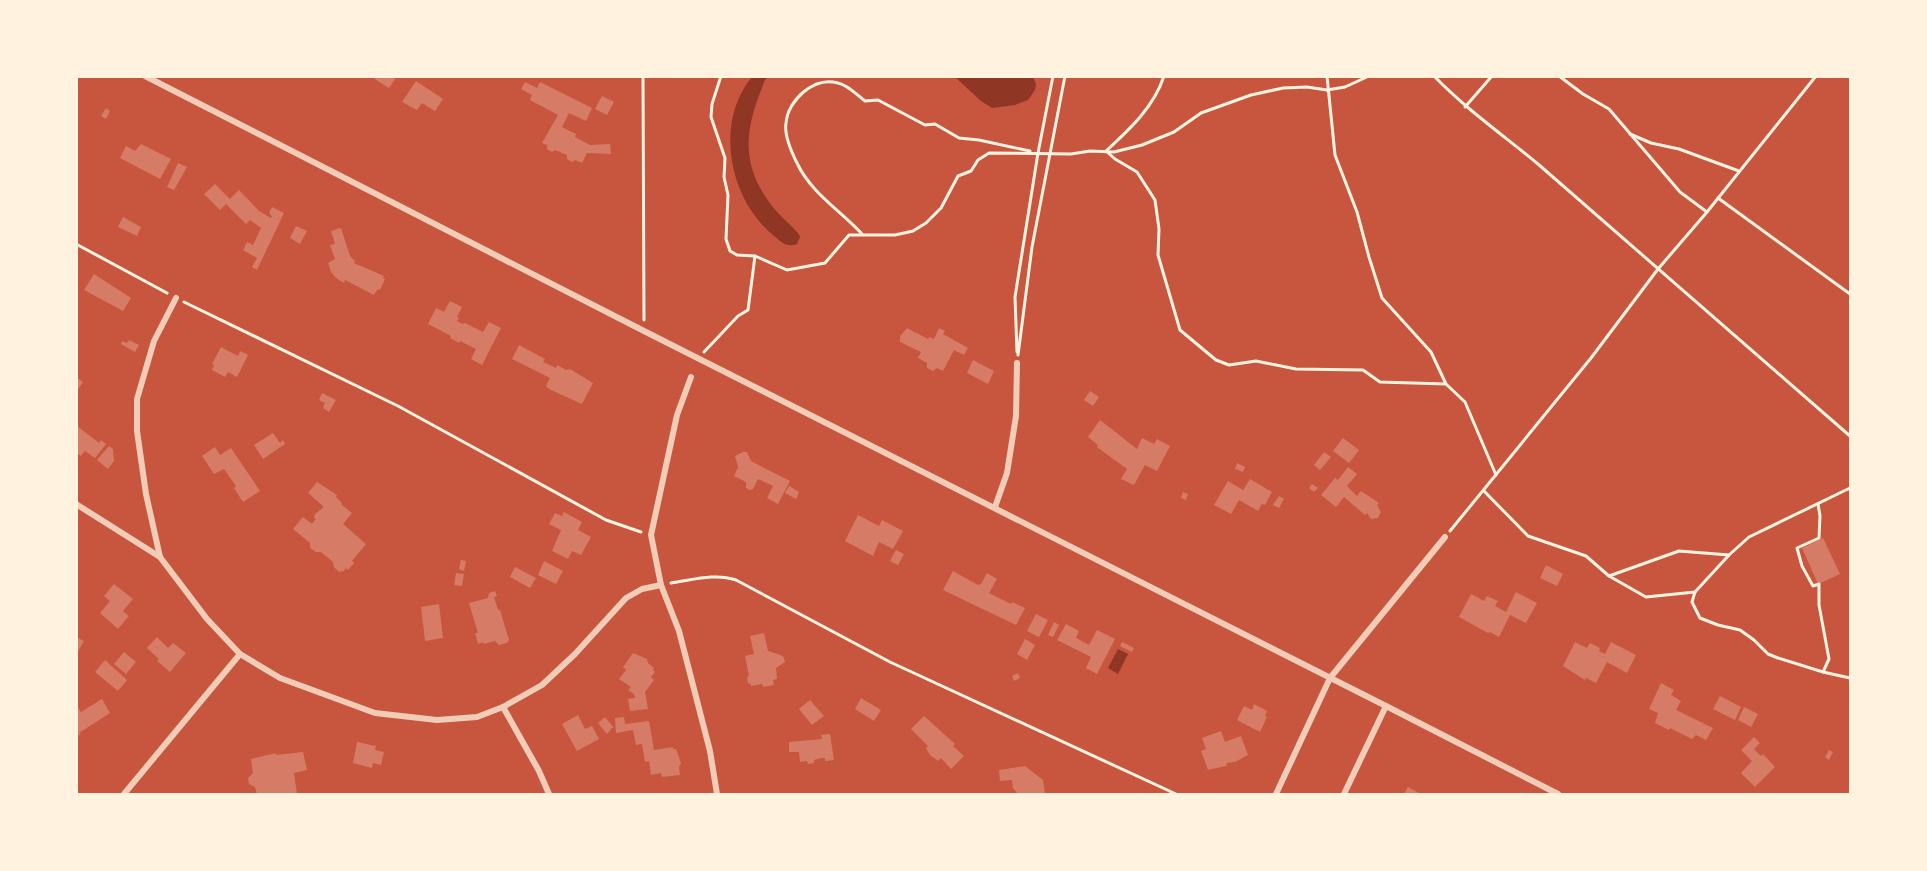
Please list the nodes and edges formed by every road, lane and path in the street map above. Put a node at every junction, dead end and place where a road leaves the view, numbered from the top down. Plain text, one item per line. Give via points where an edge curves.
1 (146, 76) edge
2 (643, 76) edge
3 (721, 76) edge
4 (1053, 76) edge
5 (1065, 76) edge
6 (1164, 76) edge
7 (1327, 76) edge
8 (1369, 76) edge
9 (1434, 76) edge
10 (1492, 76) edge
11 (1559, 76) edge
12 (1816, 76) edge
13 (1327, 90) junction
14 (1465, 107) junction
15 (1630, 134) junction
16 (1106, 151) junction
17 (1049, 152) junction
18 (1038, 153) junction
19 (1739, 171) junction
20 (1718, 198) junction
21 (1707, 212) junction
22 (862, 234) junction
23 (76, 244) edge
24 (755, 256) junction
25 (1658, 269) junction
26 (1851, 294) edge
27 (176, 298) junction
28 (644, 331) junction
29 (699, 358) junction
30 (1017, 363) junction
31 (691, 377) dead end
32 (1446, 384) junction
33 (1851, 436) edge
34 (1496, 476) junction
35 (1851, 488) edge
36 (1484, 491) junction
37 (76, 504) edge
38 (1818, 504) junction
39 (995, 507) junction
40 (651, 535) junction
41 (1445, 537) joint
42 (1729, 555) junction
43 (160, 557) junction
44 (1609, 576) junction
45 (660, 585) junction
46 (1695, 592) junction
47 (240, 654) junction
48 (1823, 672) junction
49 (1330, 678) junction
50 (1851, 678) edge
51 (1386, 706) junction
52 (503, 707) junction
53 (124, 795) edge
54 (549, 795) edge
55 (717, 795) edge
56 (1176, 795) edge
57 (1276, 795) edge
58 (1344, 795) edge
59 (1558, 795) edge

1 - 28 street
2 - 28 path
3 - 24 path via 711,117 725,158 726,239 730,251
4 - 18 path
5 - 17 path
6 - 16 path via 1137,122
7 - 13 path
8 - 13 path via 1346,87
9 - 14 path
10 - 14 path
11 - 15 path via 1609,108
12 - 19 path
13 - 16 path via 1283,88 1251,95 1201,113 1174,132 1142,145
13 - 32 path via 1335,155 1357,212 1382,298 1431,352
14 - 25 path
15 - 19 path
15 - 21 path via 1680,192
16 - 17 path
16 - 32 path via 1137,172 1155,200 1158,255 1180,330 1216,360 1229,365 1256,361 1296,369 1363,370 1380,382
17 - 18 path
17 - 30 path
18 - 22 path via 989,153 971,171 958,176 941,208 926,223 895,235
18 - 22 path via 959,138 878,100 865,101 832,81 804,90 792,105 785,124 798,167 821,196
18 - 30 path via 1015,297
19 - 20 path
20 - 21 path
20 - 26 path
21 - 25 path
22 - 24 path via 849,235 825,262 787,270
23 - 27 path
24 - 29 path via 748,309
25 - 33 path
25 - 34 path
27 - 40 path via 398,406 606,520
27 - 43 street via 154,341 137,399 146,494
28 - 29 street
29 - 39 street
30 - 39 street via 1016,416 1007,473
31 - 40 street via 677,415
32 - 34 path via 1465,402
34 - 36 path
35 - 38 path
36 - 41 path
36 - 44 path via 1528,536 1586,556
37 - 43 street
38 - 42 path via 1749,537
38 - 48 path via 1819,538 1797,548 1813,586 1819,584 1829,659
39 - 49 street
40 - 45 street
41 - 49 street
42 - 44 path via 1679,551
42 - 46 path
43 - 47 street via 207,619
44 - 46 path via 1646,597
45 - 52 street via 626,598 542,685
45 - 55 street via 679,631 710,750
45 - 56 path via 714,577 736,580 890,662
46 - 48 path via 1692,602 1700,618 1740,630 1768,654
47 - 52 street via 280,678 375,713 437,720 477,717
47 - 53 street
48 - 50 path
49 - 51 street
49 - 57 street
51 - 58 street
51 - 59 street
52 - 54 street

